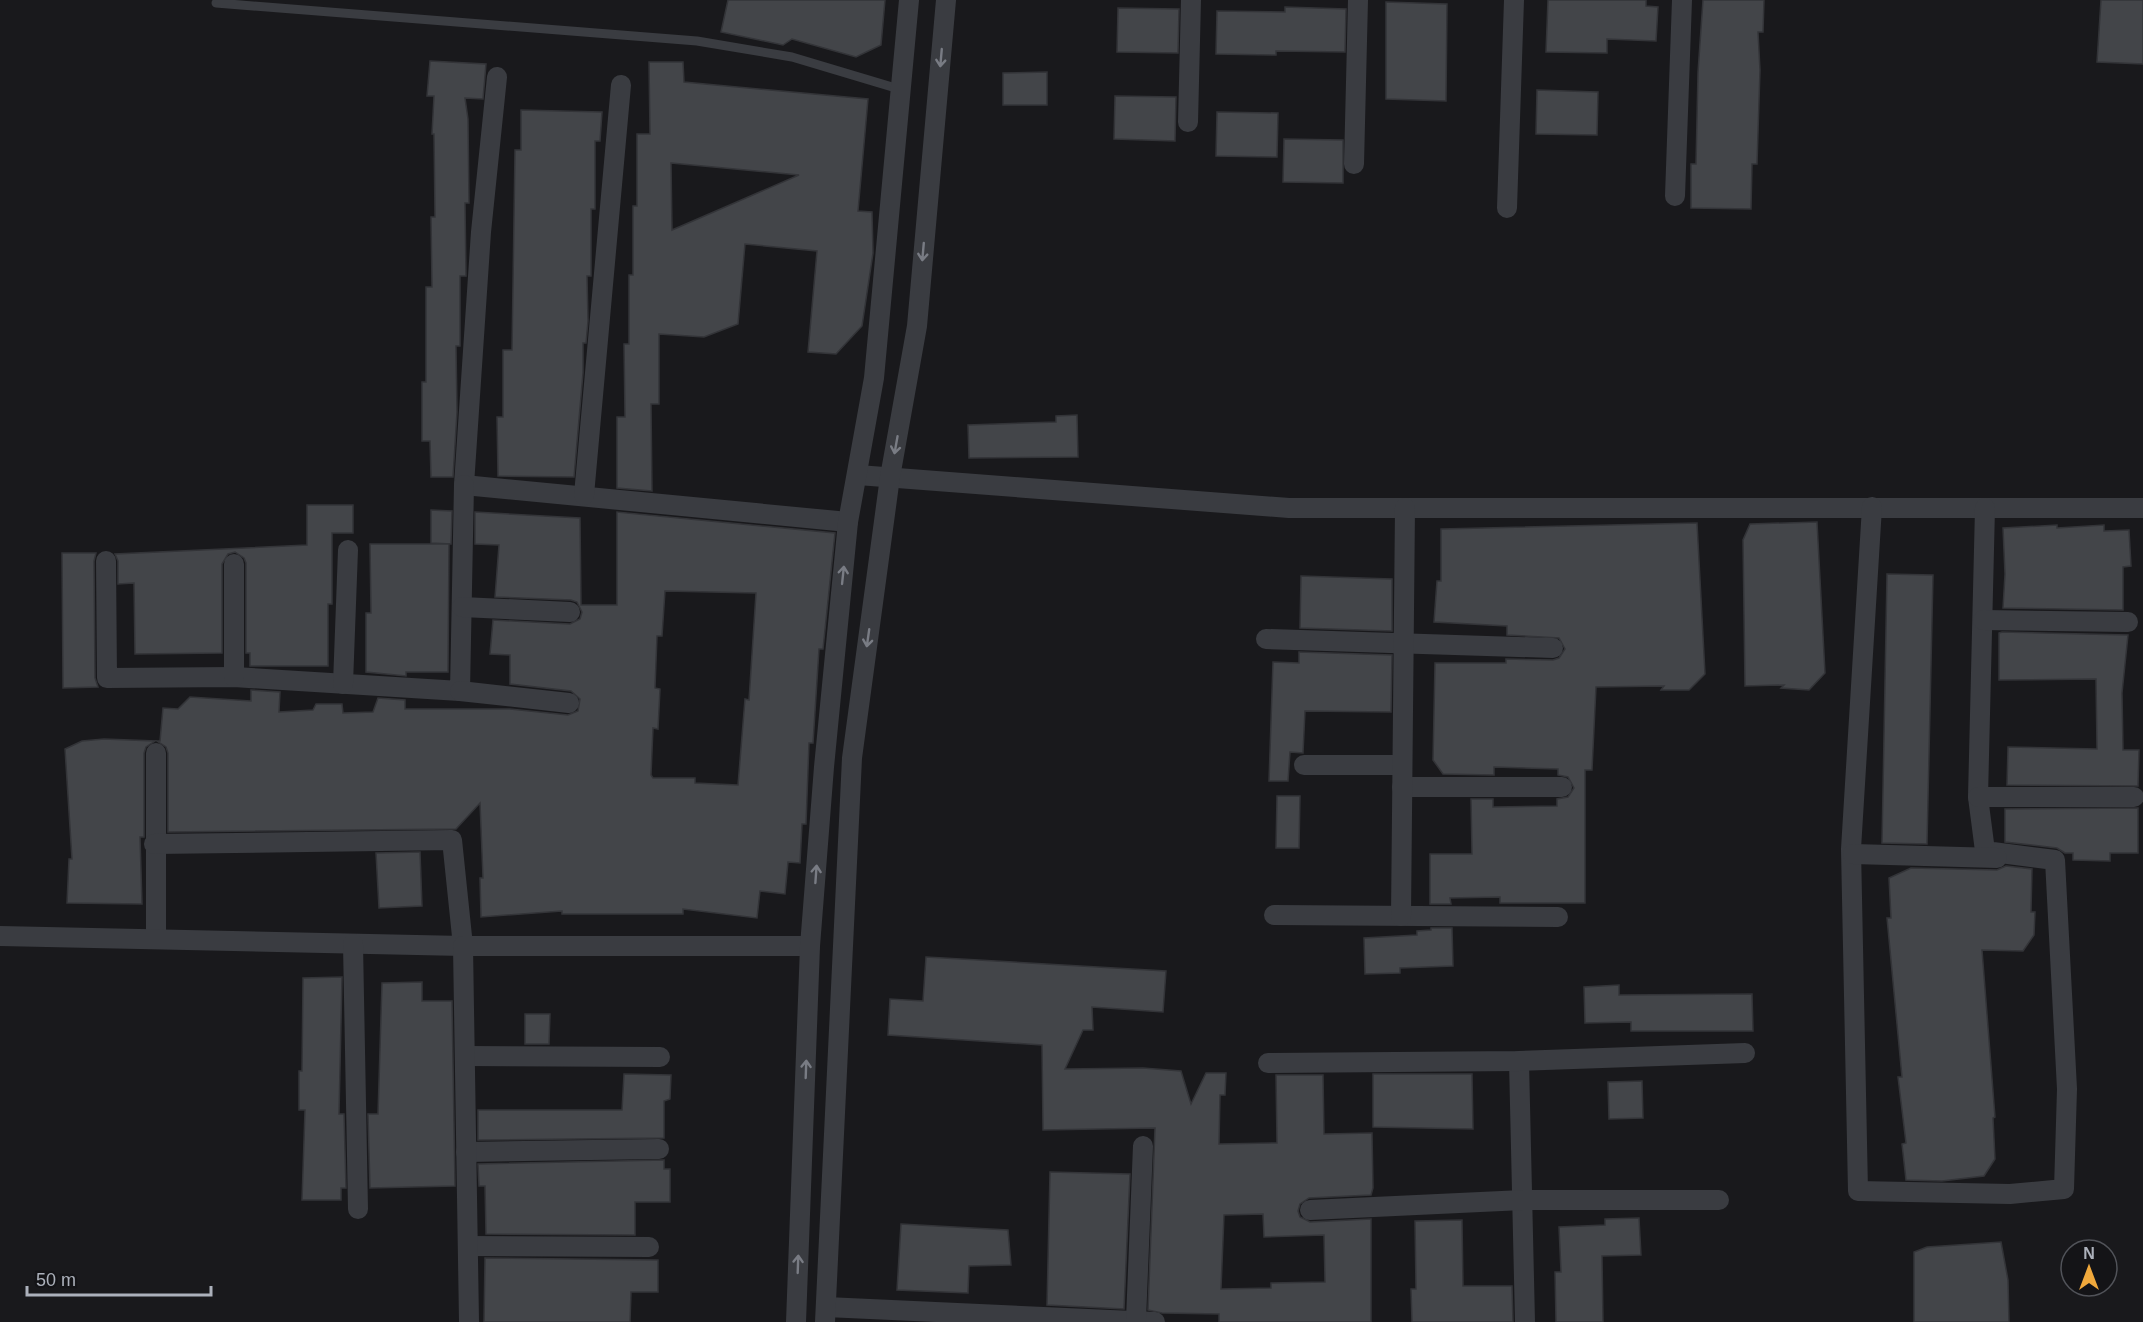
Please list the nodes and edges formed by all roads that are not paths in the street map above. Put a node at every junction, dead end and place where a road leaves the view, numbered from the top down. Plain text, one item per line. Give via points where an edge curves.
1 (909, 0) edge
2 (946, 0) edge
3 (1191, 0) edge
4 (1358, 0) edge
5 (1514, 0) edge
6 (1682, 0) edge
7 (216, 3) dead end
8 (497, 77) dead end
9 (621, 85) dead end
10 (899, 89) junction
11 (1188, 122) dead end
12 (1354, 164) dead end
13 (1675, 196) dead end
14 (1507, 208) dead end
15 (858, 475) junction
16 (890, 477) junction
17 (464, 485) junction
18 (584, 495) junction
19 (1872, 507) junction
20 (1405, 508) junction
21 (1985, 508) junction
22 (2143, 508) edge
23 (848, 522) junction
24 (348, 550) dead end
25 (106, 561) dead end
26 (234, 564) dead end
27 (462, 607) junction
28 (570, 612) dead end
29 (1983, 620) junction
30 (2128, 622) dead end
31 (1266, 639) dead end
32 (1404, 642) junction
33 (1553, 648) dead end
34 (234, 677) junction
35 (344, 684) junction
36 (460, 691) junction
37 (569, 703) dead end
38 (156, 753) dead end
39 (1304, 765) dead end
40 (1402, 765) junction
41 (1402, 787) junction
42 (1562, 788) dead end
43 (1978, 797) junction
44 (2134, 797) dead end
45 (154, 844) junction
46 (1853, 854) junction
47 (2055, 860) junction
48 (1274, 915) dead end
49 (1401, 916) junction
50 (1558, 917) dead end
51 (0, 936) edge
52 (156, 939) junction
53 (353, 944) junction
54 (463, 946) junction
55 (810, 946) junction
56 (1745, 1053) dead end
57 (465, 1056) junction
58 (660, 1057) dead end
59 (1520, 1061) junction
60 (1268, 1063) dead end
61 (1143, 1146) dead end
62 (659, 1149) dead end
63 (466, 1152) junction
64 (1522, 1200) junction
65 (1719, 1200) dead end
66 (358, 1209) dead end
67 (1310, 1210) dead end
68 (468, 1246) junction
69 (649, 1247) dead end
70 (826, 1315) edge
71 (1146, 1321) edge
72 (469, 1322) edge
73 (796, 1322) edge
74 (1525, 1322) edge

1 - 10 street
2 -> 16 street via 917,326
3 - 11 street
4 - 12 street
5 - 14 street
6 - 13 street
7 - 10 lane via 697,41 792,57
8 - 17 street via 481,232
9 - 18 street
10 - 15 street via 874,378
15 - 16 street
15 - 23 street
16 - 20 street via 1289,508
16 -> 70 street via 852,758
17 - 18 street
17 - 27 street
18 - 23 street
19 - 20 street
19 - 21 street
19 - 46 street
20 - 32 street
21 - 22 street
21 - 29 street
55 -> 23 street
24 - 35 street
25 - 34 street via 108,678
26 - 34 street
27 - 28 street
27 - 36 street
29 - 30 street
29 - 43 street
31 - 32 street
32 - 33 street
32 - 40 street
34 - 35 street
35 - 36 street
36 - 37 street
38 - 45 street
39 - 40 street
40 - 41 street
41 - 42 street
41 - 49 street
43 - 44 street
43 - 47 street via 1985,851
45 - 52 street
45 - 54 street via 452,840
46 - 47 street
46 - 47 street via 1858,1191 2010,1194 2064,1189 2067,1089
48 - 49 street
49 - 50 street
51 - 52 street
52 - 53 street
53 - 54 street
53 - 66 street
54 - 55 street
54 - 57 street
73 -> 55 street
56 - 59 street
57 - 58 street
57 - 63 street
59 - 60 street
59 - 64 street
61 - 71 street
62 - 63 street
63 - 68 street
64 - 65 street
64 - 67 street
64 - 74 street
68 - 69 street
68 - 72 street
70 - 71 street

